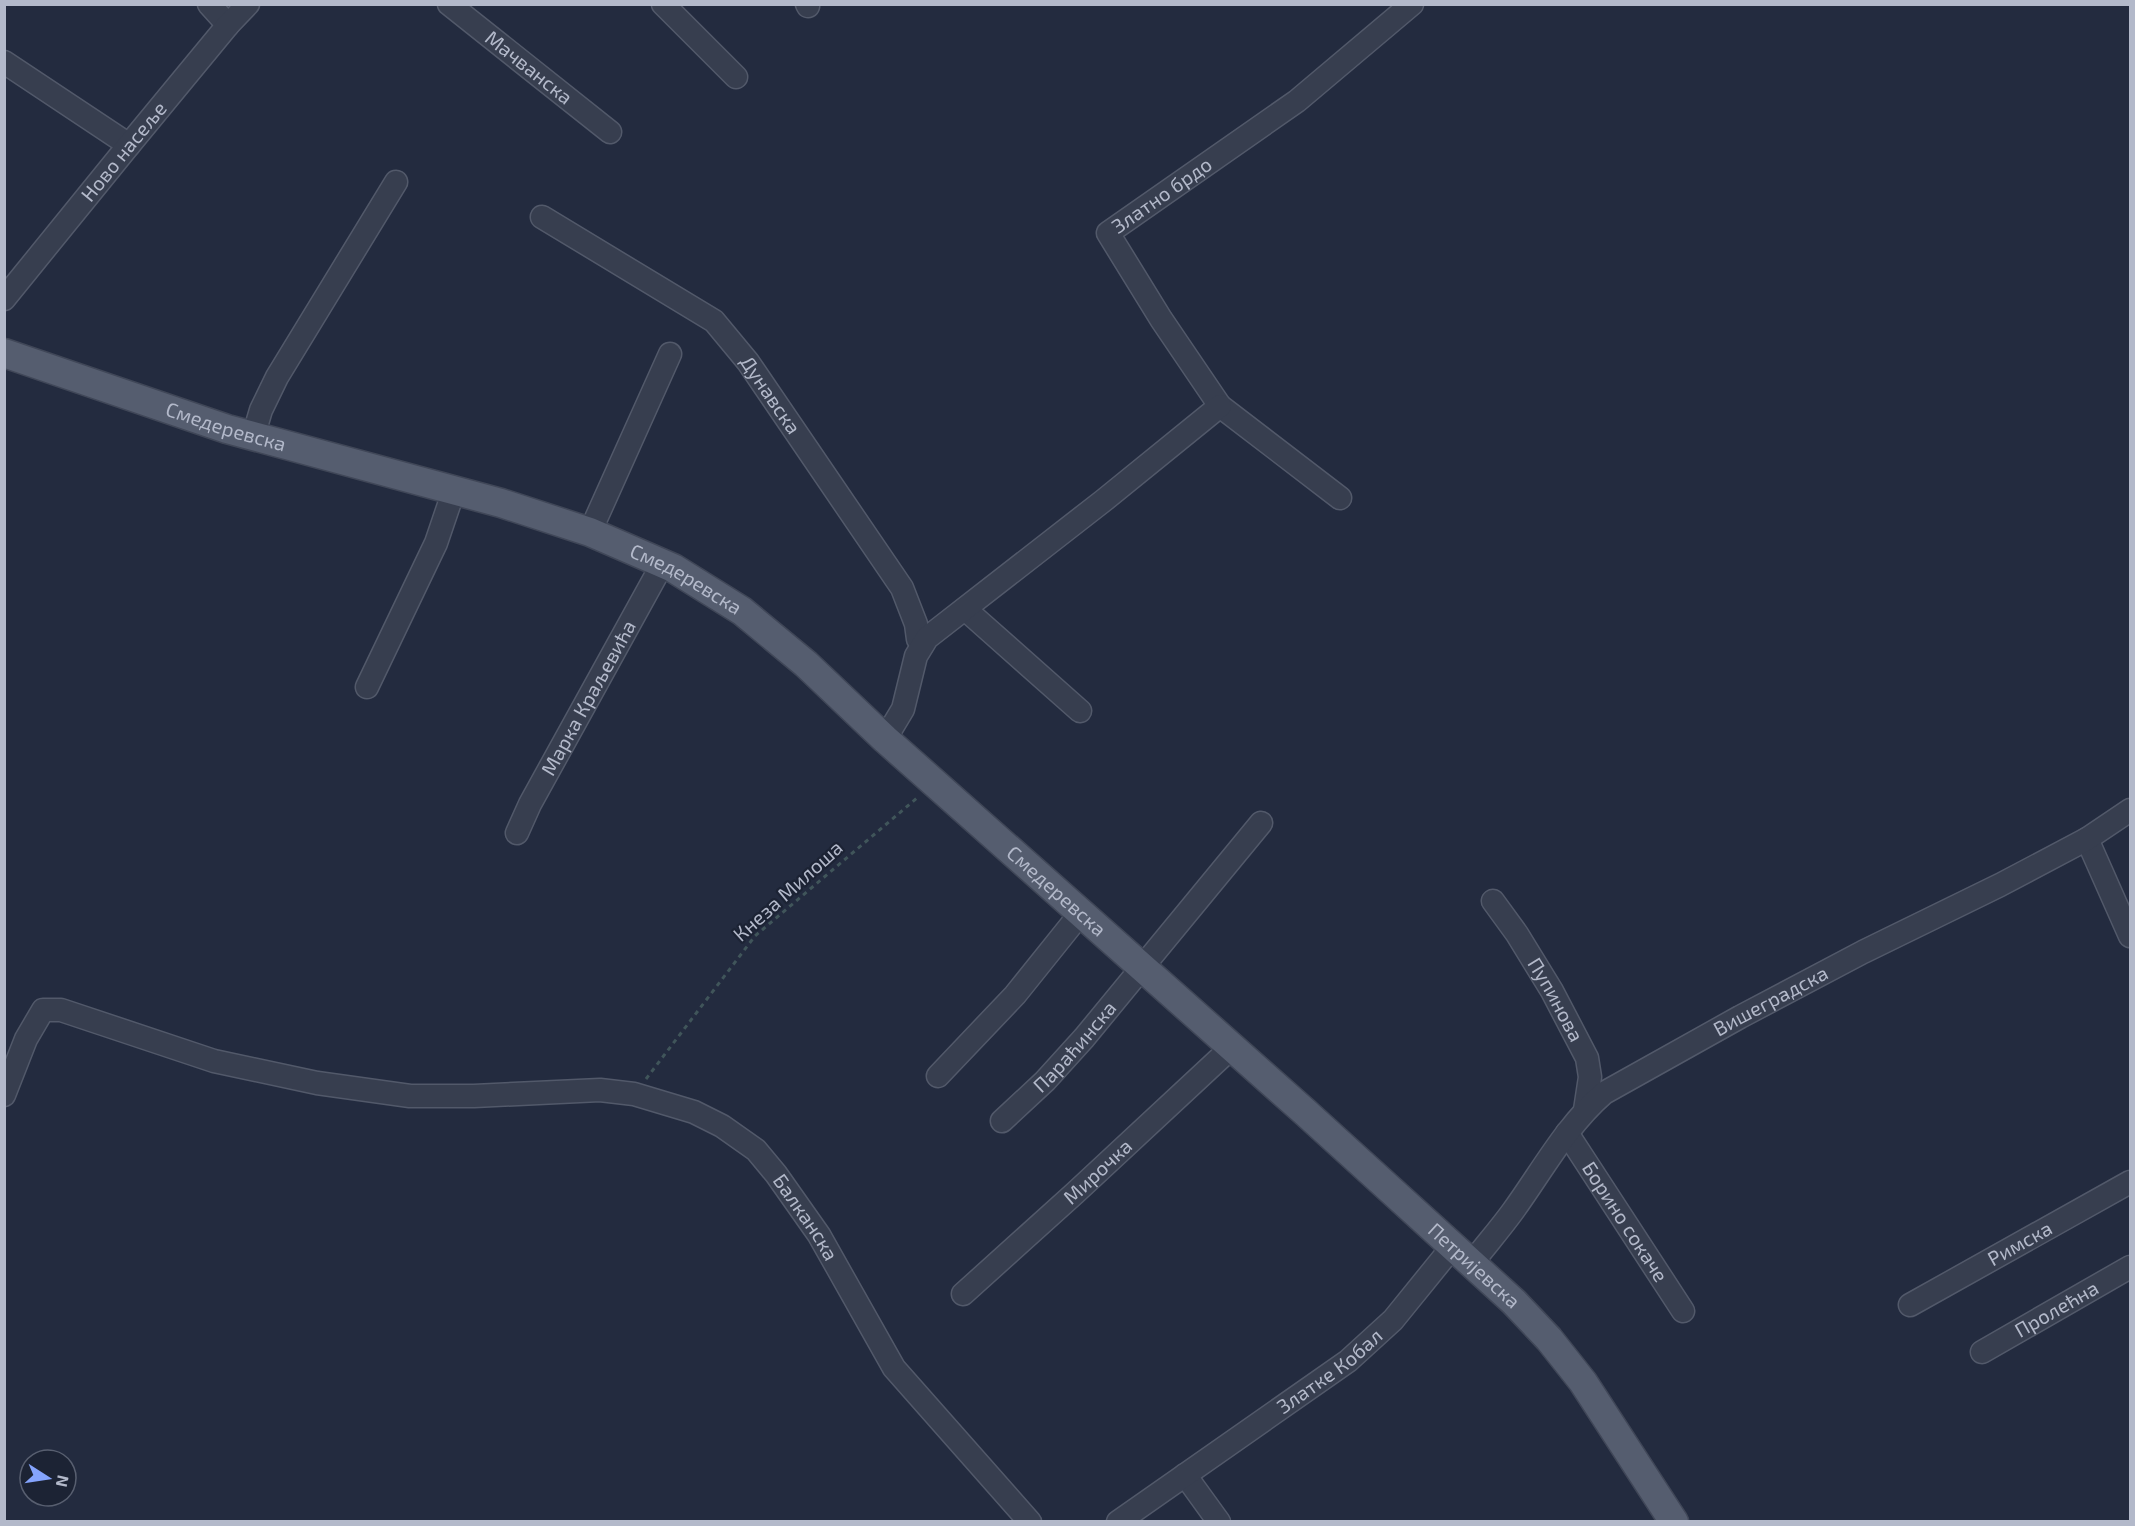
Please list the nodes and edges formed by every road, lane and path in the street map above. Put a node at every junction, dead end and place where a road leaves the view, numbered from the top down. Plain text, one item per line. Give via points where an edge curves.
1 (209, 4) edge
2 (248, 4) edge
3 (448, 4) edge
4 (663, 4) edge
5 (1412, 4) edge
6 (228, 25) junction
7 (4, 62) edge
8 (736, 77) dead end
9 (610, 132) dead end
10 (129, 145) junction
11 (396, 182) dead end
12 (542, 217) dead end
13 (4, 299) edge
14 (4, 352) edge
15 (670, 354) dead end
16 (1220, 406) junction
17 (253, 437) junction
18 (454, 490) junction
19 (1340, 498) dead end
20 (590, 532) junction
21 (663, 563) junction
22 (965, 609) junction
23 (922, 645) junction
24 (367, 687) dead end
25 (1080, 711) dead end
26 (885, 739) junction
27 (934, 783) junction
28 (2130, 810) edge
29 (1261, 823) dead end
30 (517, 833) dead end
31 (2087, 839) junction
32 (1493, 901) dead end
33 (1080, 914) junction
34 (2130, 936) edge
35 (1140, 968) junction
36 (1231, 1048) junction
37 (938, 1076) dead end
38 (634, 1094) junction
39 (4, 1095) edge
40 (1585, 1110) junction
41 (1002, 1121) dead end
42 (1567, 1133) junction
43 (2130, 1182) edge
44 (1463, 1255) junction
45 (2130, 1267) edge
46 (963, 1294) dead end
47 (1910, 1305) dead end
48 (1683, 1311) dead end
49 (1982, 1352) dead end
50 (1185, 1475) junction
51 (1030, 1521) edge
52 (1118, 1521) edge
53 (1219, 1521) edge
54 (1674, 1521) edge

1 - 6 street
2 - 6 street, Ново насеље
3 - 9 street, Мачванска
4 - 8 street
5 - 16 street, Златно брдо via 1297,101 1108,233
6 - 10 street, Ново насеље
7 - 10 street
10 - 13 street, Ново насеље
11 - 17 street via 277,377
12 - 23 street, Дунавска via 714,321 748,362 902,588
14 - 17 main road, Смедеревска
15 - 20 street
16 - 19 street, Златно брдо
16 - 22 street
17 - 18 main road, Смедеревска
18 - 20 main road, Смедеревска
18 - 24 street via 436,543
20 - 21 main road, Смедеревска
21 - 26 main road, Смедеревска via 767,630
21 - 30 street, Марка Краљевића
22 - 23 street
22 - 25 street
23 - 26 street via 903,709
26 - 27 main road, Смедеревска
27 - 33 main road, Смедеревска
27 - 38 path, Кнеза Милоша via 755,936
28 - 31 street, Вишеградска
29 - 35 street, Параћинска
31 - 34 street
31 - 40 street, Вишеградска via 1740,1017 1604,1094
32 - 40 street, Пупинова via 1552,991 1587,1058 1590,1077
33 - 35 main road, Смедеревска
33 - 37 street via 1015,995
35 - 36 main road, Смедеревска
35 - 41 street, Параћинска via 1076,1047
36 - 44 main road, Петријевска
36 - 46 street, Мирочка
38 - 39 street, Балканска via 600,1090 410,1096 317,1083 214,1061 61,1011 43,1010
38 - 51 street, Балканска via 694,1112 756,1150 819,1235 894,1368
40 - 42 street, Вишеградска
42 - 44 street, Вишеградска via 1512,1212
42 - 48 street, Борино сокаче
43 - 47 street, Римска
44 - 50 street, Златке Кобал via 1362,1350
44 - 54 main road, Петријевска via 1534,1322 1583,1382
45 - 49 street, Пролећна
50 - 52 street, Златке Кобал
50 - 53 street

